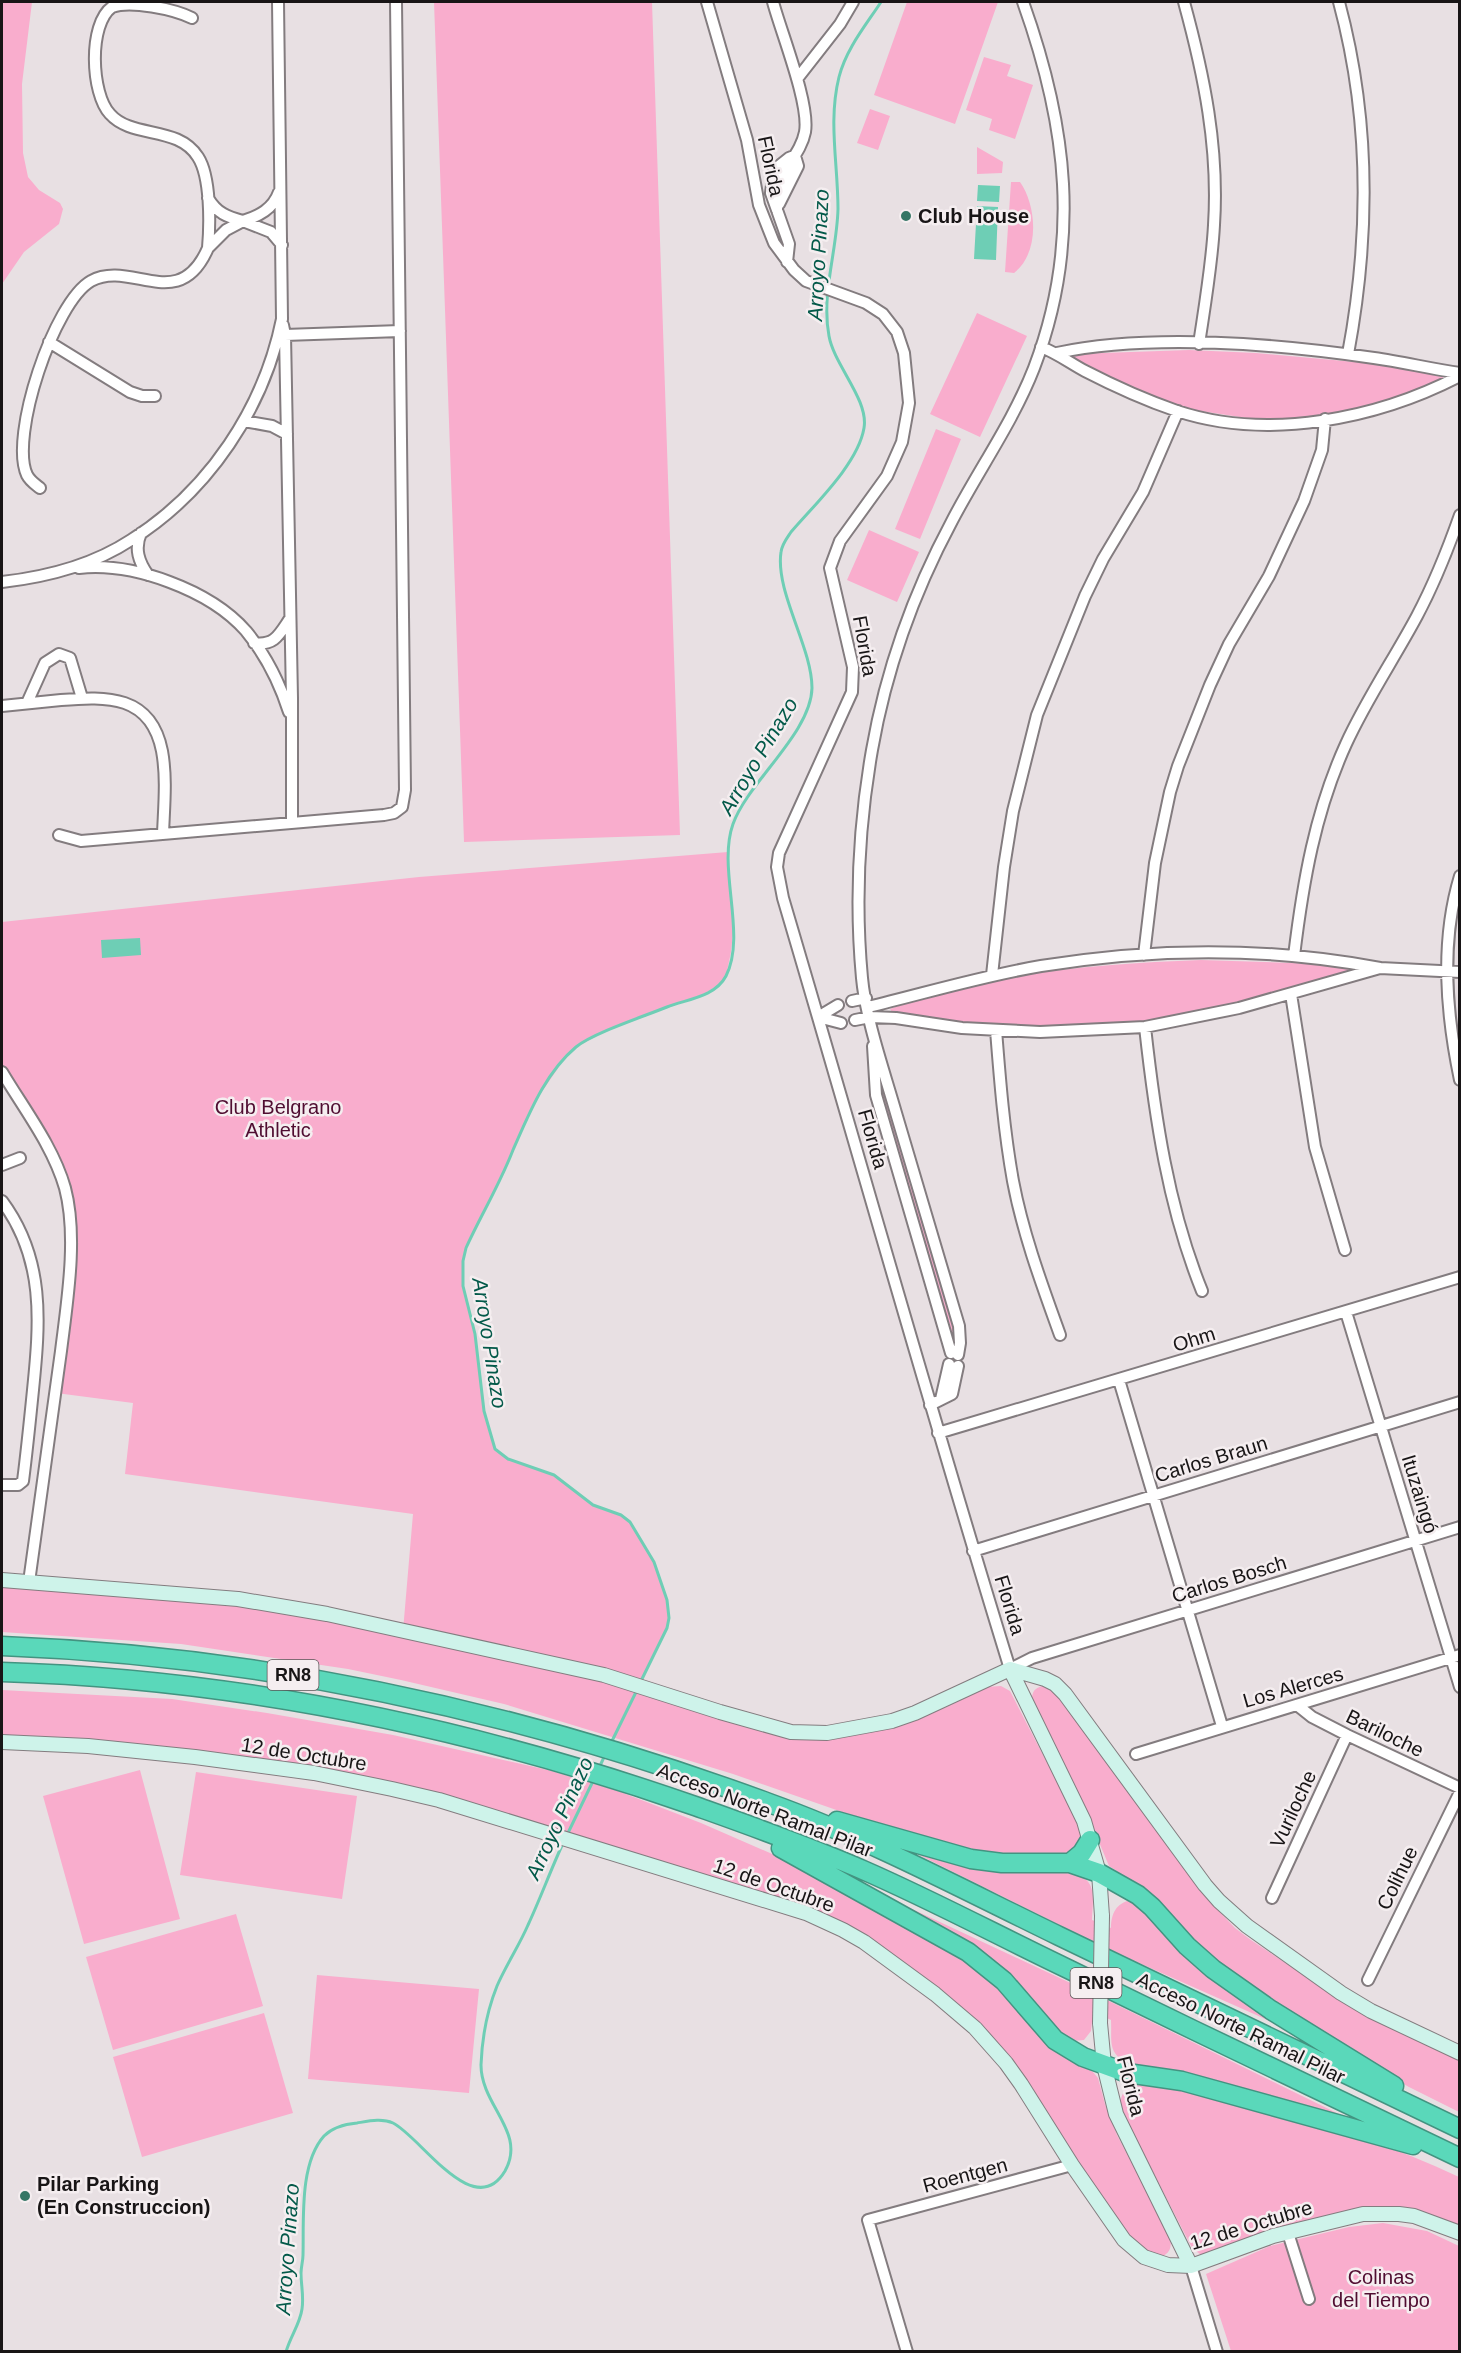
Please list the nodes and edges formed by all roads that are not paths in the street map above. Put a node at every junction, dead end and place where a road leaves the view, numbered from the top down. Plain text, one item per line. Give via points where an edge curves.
1 (278, 2) edge
2 (396, 2) edge
3 (706, 2) edge
4 (773, 2) edge
5 (853, 2) edge
6 (1023, 2) edge
7 (1184, 2) edge
8 (1339, 2) edge
9 (192, 18) dead end
10 (796, 79) junction
11 (281, 186) junction
12 (208, 198) junction
13 (243, 221) junction
14 (282, 245) junction
15 (208, 248) junction
16 (787, 262) junction
17 (400, 331) junction
18 (281, 337) junction
19 (49, 342) junction
20 (1199, 344) junction
21 (1041, 347) junction
22 (1057, 352) junction
23 (1348, 354) junction
24 (1460, 374) edge
25 (155, 396) dead end
26 (1178, 411) junction
27 (1325, 419) junction
28 (244, 421) junction
29 (287, 434) junction
30 (40, 488) dead end
31 (1460, 515) edge
32 (141, 533) junction
33 (61, 570) junction
34 (148, 575) junction
35 (2, 582) edge
36 (289, 620) junction
37 (254, 643) junction
38 (82, 698) junction
39 (27, 703) junction
40 (2, 706) edge
41 (292, 718) junction
42 (292, 823) junction
43 (164, 834) junction
44 (59, 835) dead end
45 (1460, 876) edge
46 (1144, 955) junction
47 (1294, 956) junction
48 (1380, 968) junction
49 (1446, 971) junction
50 (1460, 972) edge
51 (992, 975) junction
52 (1291, 994) junction
53 (852, 1002) dead end
54 (838, 1005) dead end
55 (869, 1012) junction
56 (818, 1017) junction
57 (855, 1020) dead end
58 (841, 1023) dead end
59 (1145, 1027) junction
60 (996, 1030) junction
61 (2, 1072) edge
62 (1460, 1080) edge
63 (20, 1158) dead end
64 (2, 1165) edge
65 (2, 1201) edge
66 (1345, 1250) dead end
67 (1460, 1277) edge
68 (1202, 1292) dead end
69 (1346, 1312) junction
70 (961, 1335) junction
71 (1060, 1335) dead end
72 (947, 1338) junction
73 (954, 1359) junction
74 (1119, 1380) junction
75 (1460, 1402) edge
76 (930, 1406) junction
77 (1380, 1426) junction
78 (938, 1433) junction
79 (2, 1485) edge
80 (1154, 1496) junction
81 (1460, 1527) edge
82 (1415, 1540) junction
83 (973, 1551) junction
84 (2, 1580) edge
85 (29, 1582) junction
86 (1188, 1611) junction
87 (2, 1646) edge
88 (1455, 1656) edge
89 (1010, 1670) junction
90 (2, 1672) edge
91 (1460, 1687) edge
92 (1297, 1705) junction
93 (1221, 1726) junction
94 (1347, 1735) junction
95 (2, 1742) edge
96 (1137, 1754) dead end
97 (1460, 1790) edge
98 (770, 1803) junction
99 (727, 1818) junction
100 (1090, 1840) junction
101 (1070, 1863) junction
102 (1099, 1873) junction
103 (1272, 1898) dead end
104 (1368, 1980) dead end
105 (1460, 2053) edge
106 (1104, 2065) junction
107 (1460, 2128) edge
108 (1460, 2158) edge
109 (1072, 2165) junction
110 (1288, 2233) junction
111 (1460, 2233) edge
112 (1191, 2266) junction
113 (1308, 2299) dead end
114 (907, 2352) edge
115 (1217, 2352) edge

1 - 11 street
2 - 17 street
3 - 16 street, Florida via 747,140 762,214
4 - 10 street
5 - 10 street
6 - 21 street via 1059,129 1063,177 1062,245
7 - 20 street via 1207,94 1214,156 1214,231
8 - 23 street via 1356,82 1363,157 1363,250
9 - 12 street via 172,8 135,3 111,8 101,22 98,37 97,85 102,104 113,118 179,140 193,150 201,163
10 - 16 street via 806,120 805,133 777,191 777,210 789,244
11 - 13 street via 271,206
11 - 14 street
12 - 13 street via 222,214
12 - 15 street
13 - 14 street via 271,232
13 - 15 street via 226,230
14 - 18 street
15 - 19 street via 199,266 178,280 111,276 92,280 69,307
16 - 56 street, Florida via 818,286 876,309 893,326 904,353 909,403 897,457 840,542 832,561 831,579 854,685 778,860 783,898
17 - 18 street
17 - 42 street via 404,802 400,811 394,813
18 - 28 street
18 - 29 street
19 - 25 street via 130,392
19 - 30 street via 32,395 24,449 26,473
20 - 22 street
20 - 23 street
21 - 22 street
21 - 55 street via 1009,423 936,552 892,668 872,750 862,832 860,932 862,978
22 - 26 street via 1095,376
23 - 24 street
24 - 27 street via 1413,397
26 - 27 street via 1265,425
26 - 51 street via 1143,492 1085,596 1037,715 1011,822
27 - 46 street via 1322,450 1304,501 1269,576 1229,644 1178,766 1155,863
28 - 29 street via 272,426
28 - 32 street via 191,491
29 - 36 street
31 - 47 street via 1418,614 1336,767 1315,828
32 - 33 street via 105,554
32 - 34 street via 138,554
33 - 34 street via 107,567
33 - 35 street
34 - 37 street via 212,604 232,618
36 - 37 street via 274,639
36 - 41 street
37 - 41 street via 269,665
38 - 39 street
38 - 39 street via 70,658 59,654 45,663
38 - 43 street via 122,701 141,713 156,731 164,769
39 - 40 street
41 - 42 street
42 - 43 street
43 - 44 street via 81,841
45 - 49 street via 1451,915
46 - 47 street
46 - 51 street
47 - 48 street
48 - 49 street
48 - 52 street
49 - 50 street
49 - 62 street
51 - 55 street via 923,991
52 - 59 street
52 - 66 street via 1315,1147
53 - 55 street
54 - 56 street
55 - 57 street
55 - 60 street
55 - 70 street
55 - 72 street via 876,1095
56 - 58 street
56 - 76 street, Florida
59 - 60 street
59 - 68 street via 1164,1163 1181,1232
60 - 71 street via 1007,1143 1017,1198
61 - 85 street via 53,1158 65,1189 69,1227 68,1297
63 - 64 street
65 - 79 street via 16,1220 32,1261 39,1332 23,1480 18,1485
67 - 69 street, Ohm
69 - 74 street, Ohm
69 - 77 street, Ituzaingó
70 - 72 street
70 - 73 street
72 - 73 street
73 - 76 street via 952,1394
74 - 78 street, Ohm
74 - 80 street
75 - 77 street, Carlos Braun
76 - 78 street, Florida
77 - 80 street, Carlos Braun
77 - 82 street, Ituzaingó
78 - 83 street, Florida
80 - 83 street, Carlos Braun
80 - 86 street
81 - 82 street, Carlos Bosch
82 - 86 street, Carlos Bosch
82 - 88 street, Ituzaingó
83 - 89 street, Florida
84 - 85 street
85 - 89 street via 214,1597 327,1614 604,1675 776,1728 810,1734 867,1727 915,1713
86 - 89 street, Carlos Bosch via 1032,1658
86 - 93 street
87 - 98 highway, Acceso Norte Ramal Pilar / RN8 via 120,1653 274,1672 427,1701 578,1740
88 - 91 street, Ituzaingó
88 - 92 street, Los Alerces
89 - 100 street, Florida
89 - 105 street via 1045,1679 1065,1694 1205,1885 1231,1913 1358,2004
90 - 99 highway, Acceso Norte Ramal Pilar / RN8 via 121,1680 268,1698 413,1725 567,1764
92 - 93 street, Los Alerces
92 - 94 street, Bariloche
93 - 96 street, Los Alerces
94 - 97 street, Bariloche
94 - 103 street, Vuriloche
95 - 109 street, 12 de Octubre via 171,1754 303,1772 415,1793 806,1913 864,1941 936,1994 983,2037 1022,2084
97 - 104 street, Colihue
98 - 101 highway via 971,1859
98 - 107 highway, Acceso Norte Ramal Pilar / RN8 via 884,1851
99 - 106 highway via 968,1952 1004,1981 1054,2040
99 - 108 highway, Acceso Norte Ramal Pilar / RN8 via 897,1886
100 - 101 highway
100 - 102 street, Florida
101 - 102 highway
102 - 106 street, Florida, bridge
102 - 107 highway via 1138,1895 1213,1969 1271,2010
106 - 108 highway via 1128,2073 1182,2081
106 - 112 street, Florida via 1122,2128
109 - 112 street, 12 de Octubre via 1136,2252 1168,2265
109 - 114 street, Roentgen via 868,2220
110 - 111 street, 12 de Octubre via 1334,2220 1382,2213 1428,2220
110 - 112 street, 12 de Octubre
110 - 113 street
112 - 115 street, Florida

